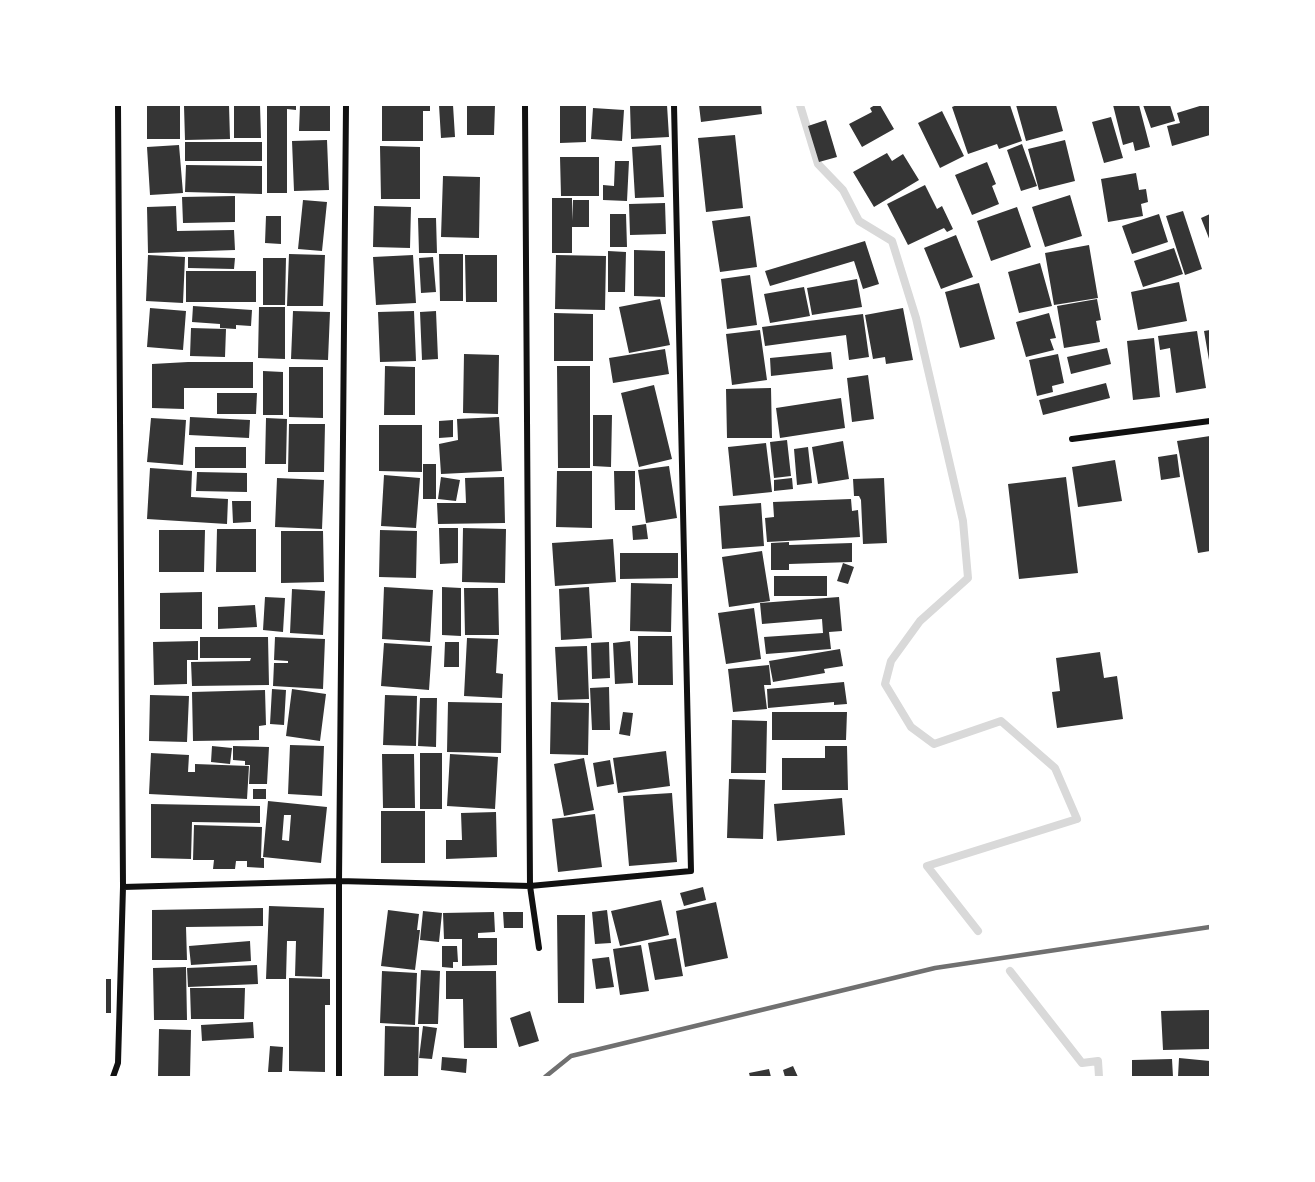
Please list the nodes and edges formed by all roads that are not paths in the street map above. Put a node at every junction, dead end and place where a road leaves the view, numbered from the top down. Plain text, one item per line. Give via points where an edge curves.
1 (118, 105) edge
2 (346, 105) edge
3 (525, 105) edge
4 (674, 105) edge
5 (1210, 421) edge
6 (1072, 439) dead end
7 (339, 881) junction
8 (530, 886) junction
9 (123, 887) junction
10 (539, 948) dead end
11 (113, 1077) edge
12 (339, 1077) edge

1 - 9 street
2 - 7 street
3 - 8 street
4 - 8 street via 691,871
5 - 6 street
7 - 8 street
7 - 9 street
7 - 12 street
8 - 10 street
9 - 11 street via 118,1064

